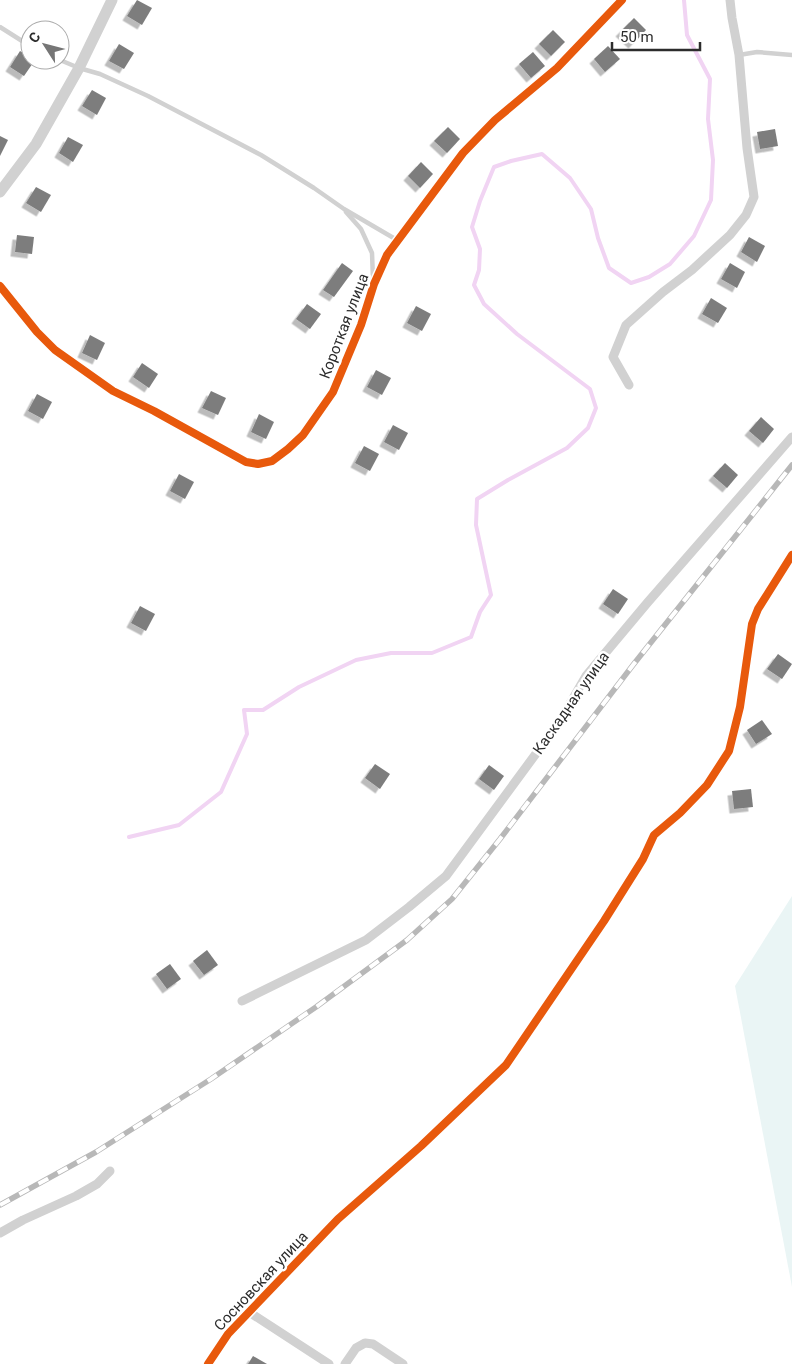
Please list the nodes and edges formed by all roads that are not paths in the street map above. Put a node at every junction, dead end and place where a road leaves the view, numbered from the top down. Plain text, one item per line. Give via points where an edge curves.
1 (112, 0) edge
2 (622, 0) edge
3 (730, 0) edge
4 (0, 27) edge
5 (20, 40) edge
6 (739, 55) junction
7 (792, 55) edge
8 (70, 64) edge
9 (79, 68) junction
10 (0, 192) edge
11 (344, 209) junction
12 (398, 241) junction
13 (374, 284) junction
14 (0, 286) edge
15 (629, 385) dead end
16 (792, 437) edge
17 (792, 555) edge
18 (242, 1001) dead end
19 (110, 1170) dead end
20 (0, 1232) edge
21 (249, 1312) junction
22 (208, 1364) edge
23 (329, 1364) edge
24 (345, 1364) edge
25 (403, 1364) edge

1 - 9 street
2 - 12 street, Короткая улица via 557,68 495,120 463,153
3 - 6 street
4 - 5 lane
6 - 7 lane via 757,52
6 - 15 street via 754,197 746,215 730,235 626,325 613,357
8 - 9 lane
9 - 10 street via 36,144
9 - 11 lane via 148,96 261,155
11 - 12 lane
11 - 13 lane via 361,229 372,253
12 - 13 street, Короткая улица
13 - 14 street, Короткая улица via 334,392 303,435 272,461 258,464 246,462 113,391 55,350
16 - 18 street, Каскадная улица via 586,676 560,721 446,876 366,940
17 - 21 street, Сосновская улица via 752,624 740,707 729,751 707,785 654,835 643,859 604,921 506,1066 422,1146 338,1219
19 - 20 street via 97,1184 83,1192
21 - 22 street, Сосновская улица via 228,1334
21 - 23 street
24 - 25 street via 356,1348 365,1343 373,1344

